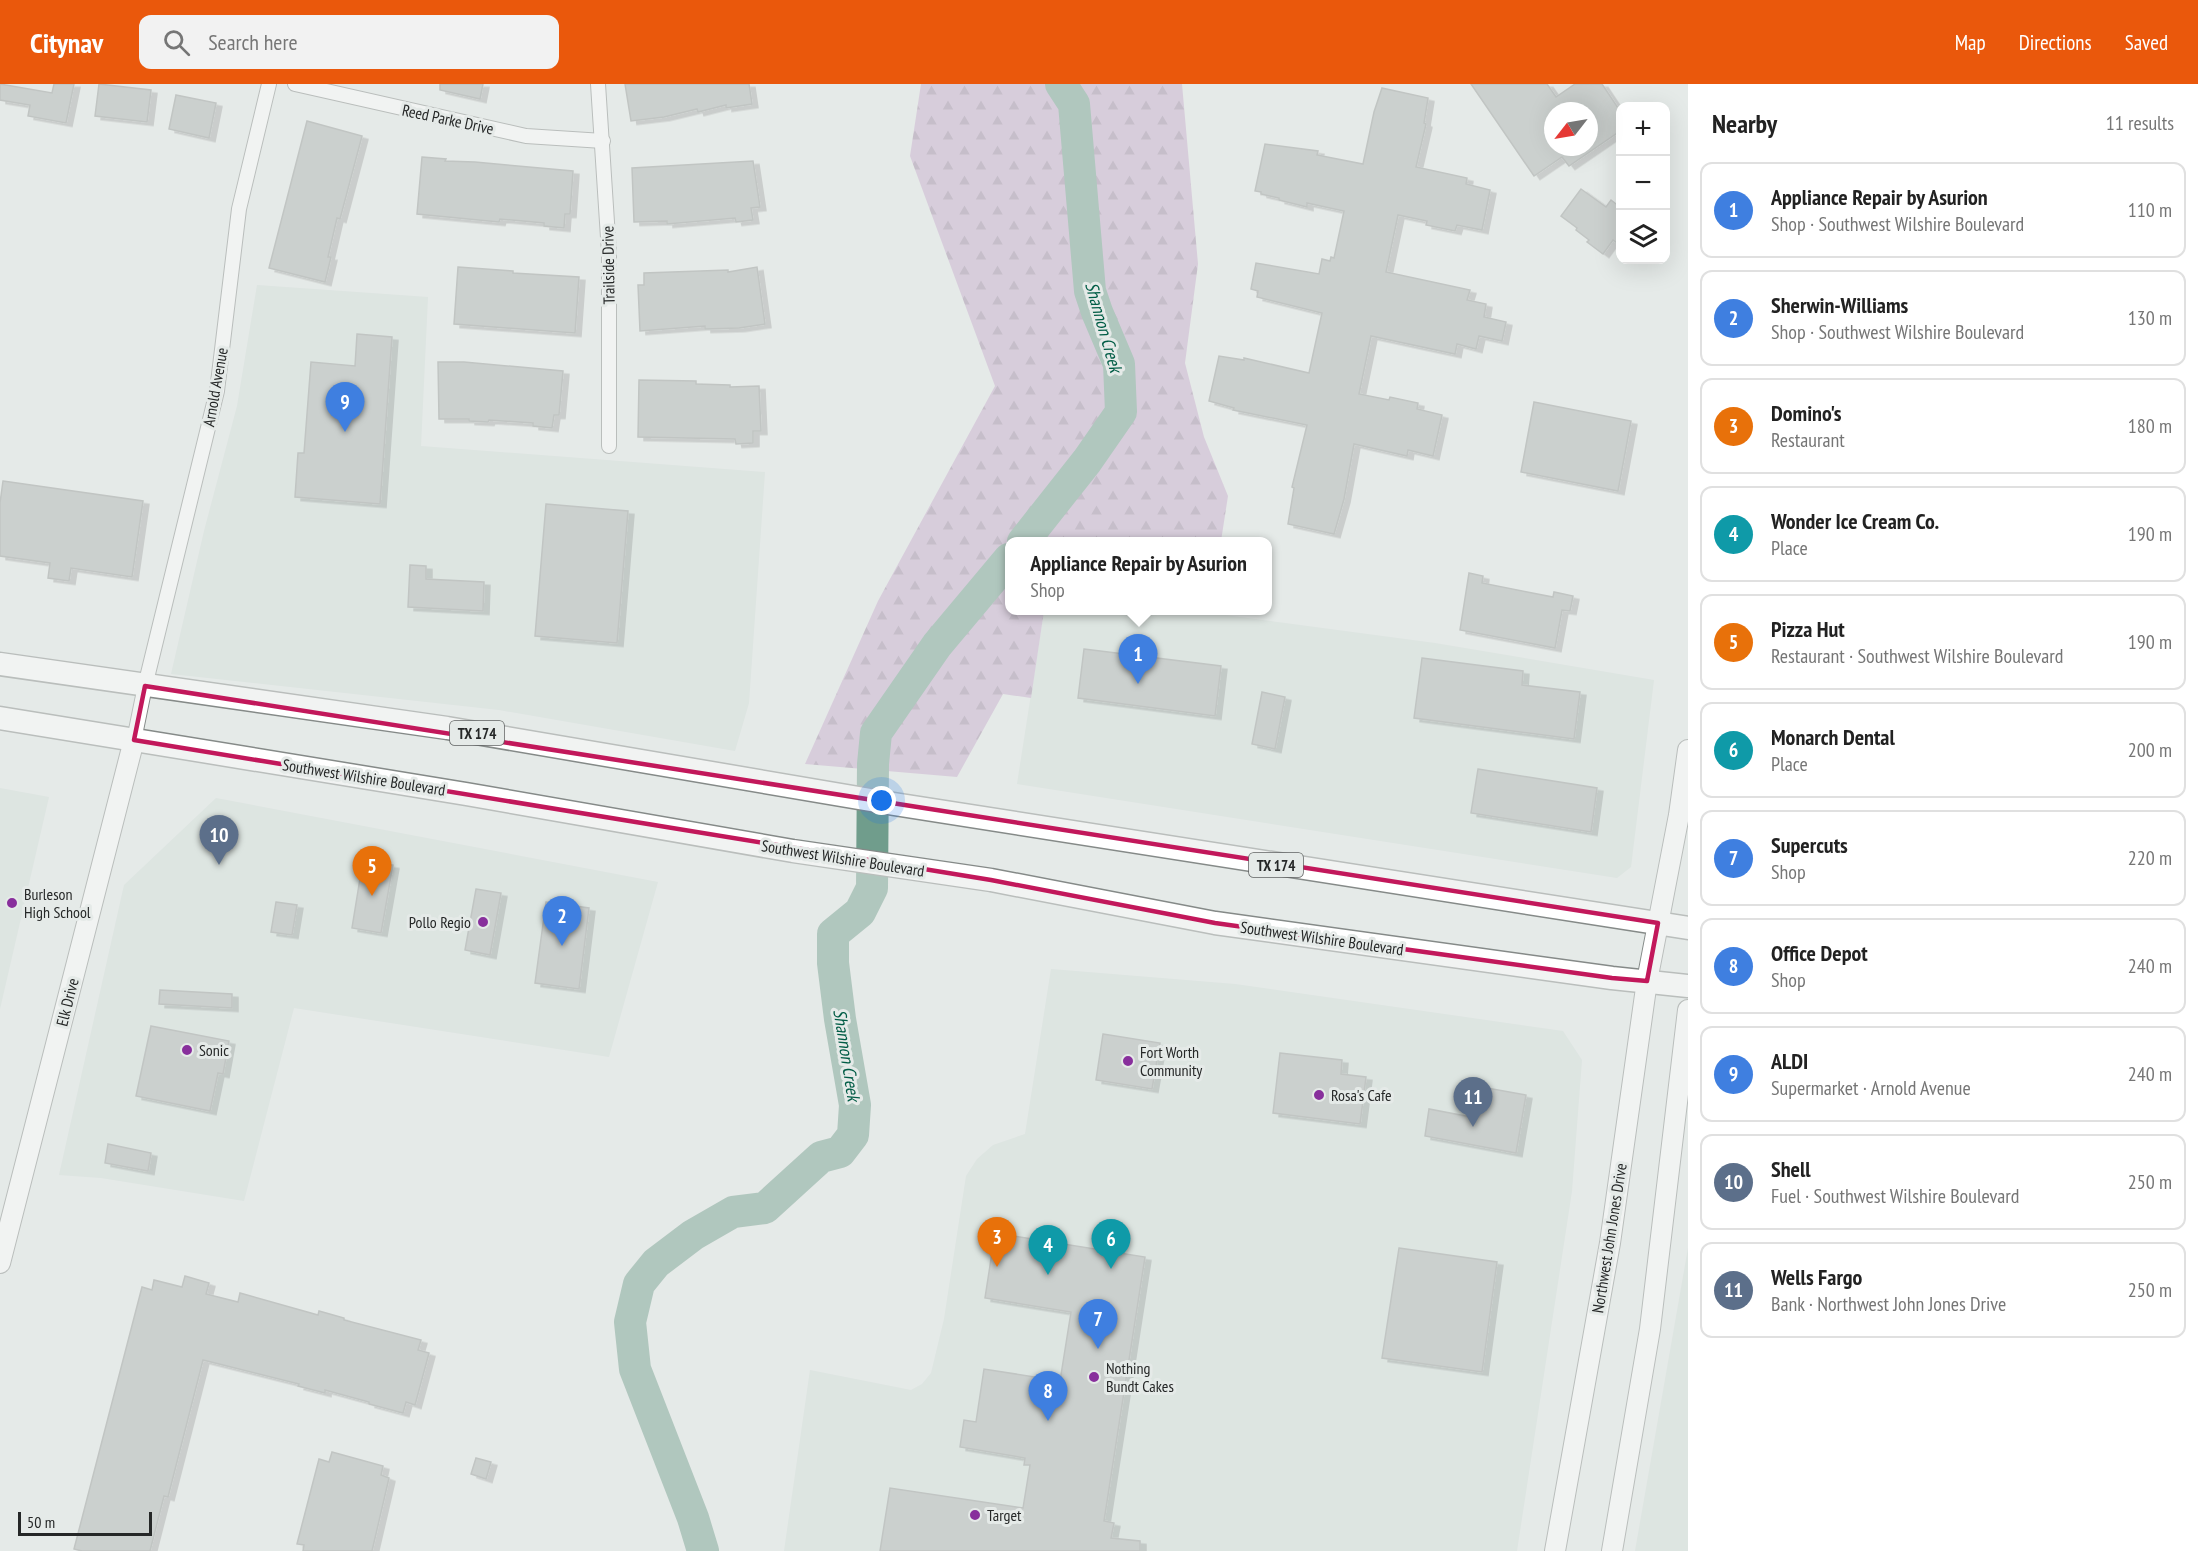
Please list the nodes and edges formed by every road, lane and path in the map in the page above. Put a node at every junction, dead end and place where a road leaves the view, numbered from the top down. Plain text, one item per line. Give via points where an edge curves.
1 (269, 84) edge
2 (296, 84) edge
3 (598, 84) edge
4 (603, 141) junction
5 (609, 446) dead end
6 (0, 664) edge
7 (145, 686) junction
8 (0, 718) edge
9 (134, 740) junction
10 (1688, 750) edge
11 (1658, 923) junction
12 (1688, 928) edge
13 (1647, 981) junction
14 (1688, 986) edge
15 (1688, 1010) edge
16 (0, 1263) edge
17 (1555, 1551) edge
18 (1612, 1551) edge

1 - 7 street, Arnold Avenue via 239,209 217,391
2 - 4 street, Reed Parke Drive via 526,136
3 - 4 street, Trailside Drive
4 - 5 street, Trailside Drive via 609,253
6 - 7 main road, TX 174
7 - 9 street, Arnold Avenue
7 - 11 main road, TX 174 via 447,728 894,804
8 - 9 main road, Southwest Wilshire Boulevard
9 - 13 main road, Southwest Wilshire Boulevard via 794,851 991,880 1215,922
9 - 16 main road, Elk Drive
10 - 11 main road, Northwest John Jones Drive
11 - 12 main road, TX 174
11 - 13 main road, Northwest John Jones Drive
13 - 14 main road, Southwest Wilshire Boulevard
13 - 17 main road, Northwest John Jones Drive via 1610,1243
15 - 18 main road via 1650,1329

